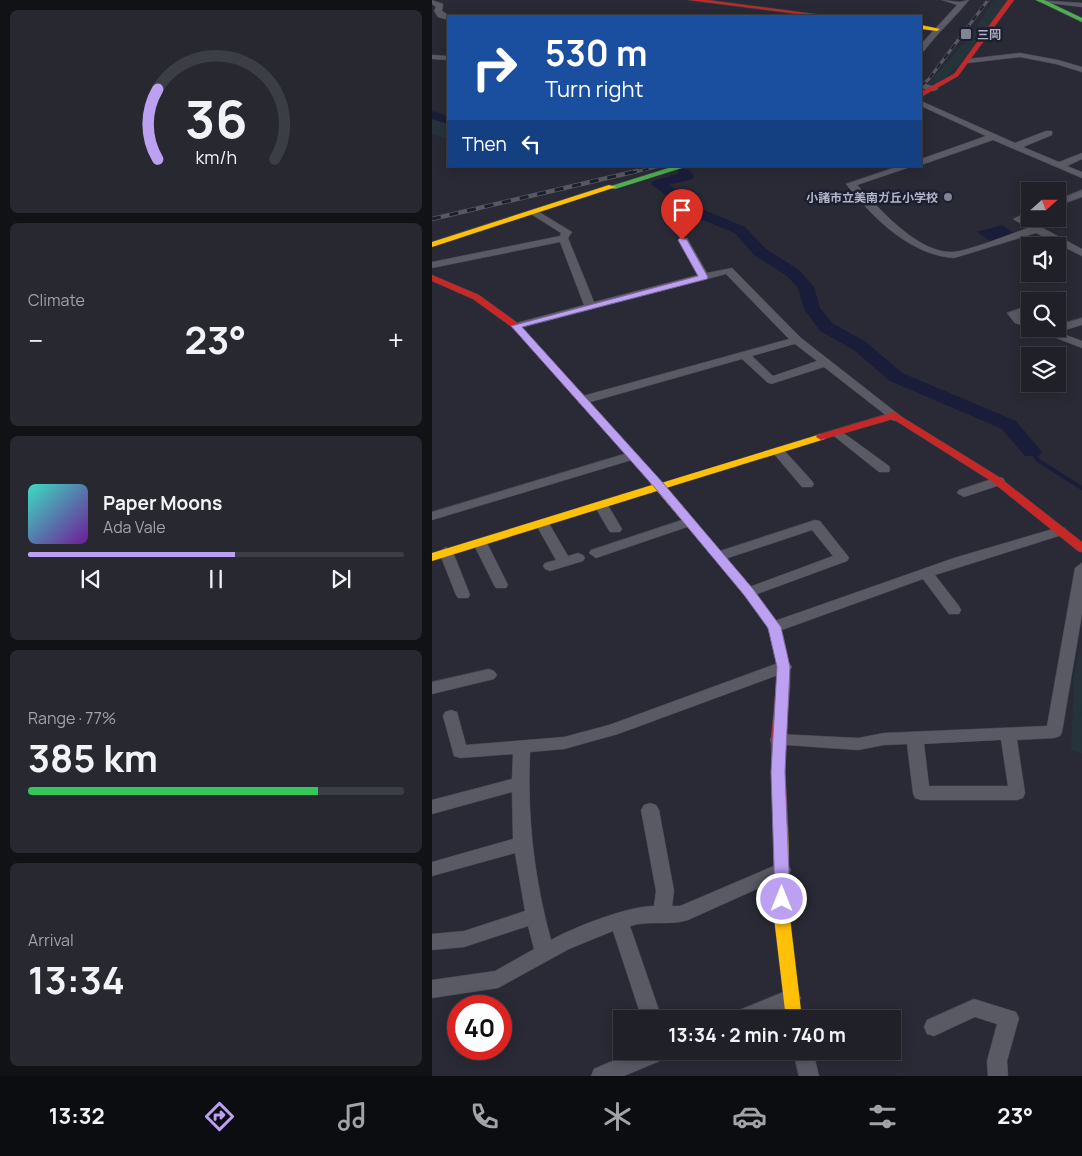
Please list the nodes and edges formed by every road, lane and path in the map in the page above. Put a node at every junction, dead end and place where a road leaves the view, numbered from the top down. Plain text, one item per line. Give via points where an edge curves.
1 (692, 0) edge
2 (946, 0) edge
3 (1011, 0) edge
4 (1039, 0) edge
5 (432, 1) edge
6 (963, 2) edge
7 (1082, 5) edge
8 (819, 15) edge
9 (447, 18) edge
10 (1082, 20) edge
11 (922, 27) edge
12 (937, 28) junction
13 (922, 47) edge
14 (432, 57) edge
15 (447, 58) edge
16 (968, 61) junction
17 (1082, 70) edge
18 (922, 85) edge
19 (934, 89) junction
20 (922, 95) edge
21 (922, 104) edge
22 (1050, 133) dead end
23 (995, 136) junction
24 (1014, 147) junction
25 (1082, 156) edge
26 (922, 162) edge
27 (1058, 166) junction
28 (681, 167) edge
29 (906, 167) edge
30 (1082, 175) edge
31 (1082, 193) edge
32 (1066, 199) edge
33 (534, 212) junction
34 (1034, 228) edge
35 (1037, 230) junction
36 (564, 238) junction
37 (682, 240) dead end
38 (432, 245) edge
39 (1082, 253) edge
40 (432, 265) edge
41 (704, 277) junction
42 (432, 278) edge
43 (590, 306) junction
44 (1021, 310) edge
45 (1082, 321) edge
46 (1021, 322) edge
47 (516, 326) junction
48 (1066, 326) edge
49 (1065, 337) edge
50 (796, 340) junction
51 (1082, 345) edge
52 (744, 355) junction
53 (826, 362) junction
54 (583, 400) junction
55 (896, 417) junction
56 (838, 433) junction
57 (778, 451) junction
58 (631, 456) junction
59 (884, 469) dead end
60 (998, 481) junction
61 (807, 484) dead end
62 (660, 486) junction
63 (964, 492) dead end
64 (601, 505) junction
65 (432, 516) edge
66 (688, 522) junction
67 (542, 523) junction
68 (615, 529) dead end
69 (1060, 531) junction
70 (480, 543) junction
71 (1082, 548) edge
72 (446, 552) junction
73 (596, 553) dead end
74 (719, 556) junction
75 (432, 557) edge
76 (578, 558) dead end
77 (1082, 568) edge
78 (926, 573) junction
79 (501, 585) dead end
80 (749, 592) junction
81 (463, 595) dead end
82 (954, 610) dead end
83 (774, 627) junction
84 (784, 667) junction
85 (489, 675) dead end
86 (432, 688) edge
87 (451, 716) dead end
88 (1008, 734) junction
89 (915, 739) junction
90 (778, 740) junction
91 (522, 746) junction
92 (520, 783) junction
93 (432, 807) edge
94 (650, 810) dead end
95 (522, 844) junction
96 (432, 869) edge
97 (782, 870) junction
98 (662, 914) junction
99 (534, 916) junction
100 (619, 922) junction
101 (432, 942) edge
102 (545, 953) junction
103 (432, 989) edge
104 (791, 998) junction
105 (649, 1010) edge
106 (762, 1010) edge
107 (793, 1010) edge
108 (934, 1026) dead end
109 (639, 1060) edge
110 (805, 1060) edge
111 (601, 1076) edge
112 (809, 1076) edge
113 (998, 1076) edge

1 - 8 street
2 - 6 street
3 - 16 street
4 - 7 street
4 - 10 street
5 - 9 street via 440,6 438,11 441,15
6 - 12 street via 944,26
11 - 12 street
12 - 13 street
14 - 15 street
16 - 17 street via 1020,55
16 - 19 street via 956,75
18 - 19 street
19 - 20 street
21 - 23 street
22 - 24 street
23 - 24 street
23 - 26 street
24 - 27 street
25 - 27 street
27 - 30 street
28 - 33 street
29 - 35 street via 851,184 881,217 928,251 943,256 954,255
31 - 32 street
33 - 36 street via 567,232
33 - 38 street
34 - 35 street
35 - 39 street
36 - 40 street
36 - 43 street
37 - 41 street
41 - 43 street
41 - 50 street via 728,270
42 - 47 street via 476,297
43 - 47 street
44 - 46 street via 1012,313
45 - 48 street
47 - 54 street
49 - 51 street
50 - 52 street
50 - 53 street
52 - 53 street via 771,380
52 - 54 street
53 - 55 street
54 - 58 street
55 - 56 street
55 - 60 street
56 - 57 street
56 - 59 street
57 - 61 street
57 - 62 street
58 - 62 street
58 - 65 street
60 - 63 street
60 - 69 street
62 - 64 street
62 - 66 street
64 - 67 street
64 - 68 street
66 - 73 street
66 - 74 street
67 - 70 street
67 - 76 street via 557,564
69 - 71 street
69 - 78 street
70 - 72 street
70 - 79 street
72 - 75 street
72 - 81 street
74 - 80 street
74 - 80 street via 814,524 842,558
77 - 88 street via 1054,732
78 - 82 street
78 - 83 street
80 - 83 street
83 - 84 street
84 - 90 street
84 - 91 street via 612,730 564,742
85 - 86 street
87 - 91 street via 460,752
88 - 89 street
88 - 89 street via 1017,793 921,793
89 - 90 street via 858,744
90 - 97 street
91 - 92 street
92 - 93 street
92 - 95 street
94 - 98 street via 665,891
95 - 96 street
95 - 99 street
97 - 98 street via 681,914
97 - 104 street via 782,918
98 - 100 street via 643,914
99 - 101 street via 464,938
99 - 102 street
100 - 102 street via 562,943
100 - 105 street
102 - 103 street via 498,979
104 - 106 street
104 - 107 street
108 - 113 street via 974,1008 1009,1018 997,1061
109 - 111 street
110 - 112 street

